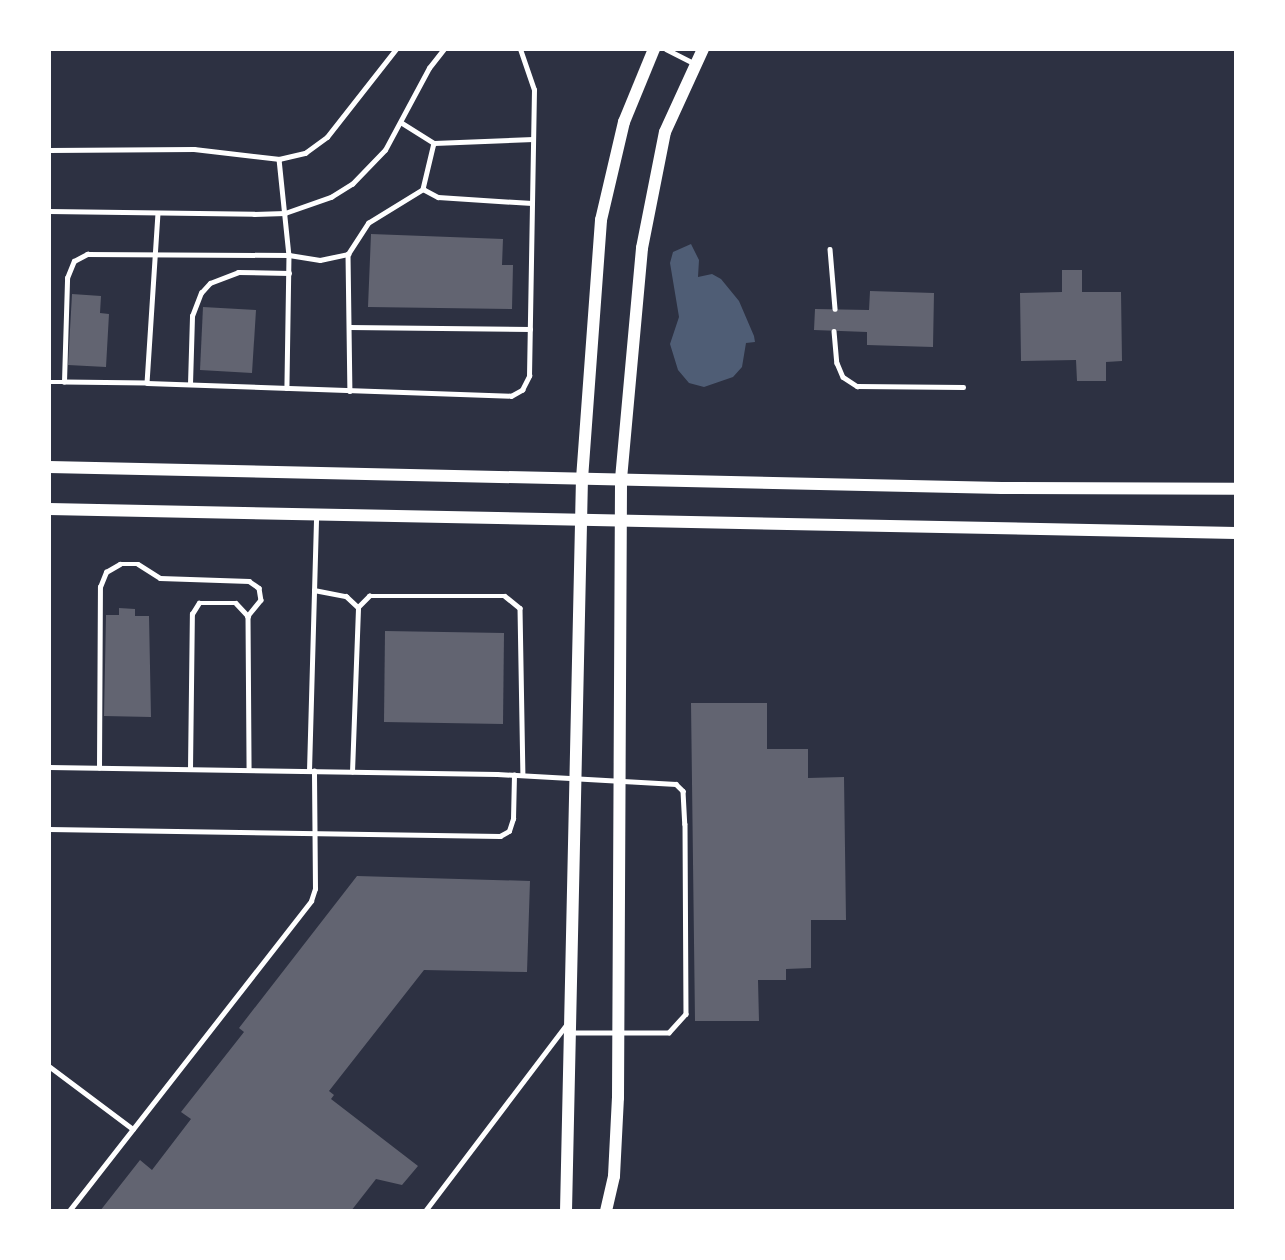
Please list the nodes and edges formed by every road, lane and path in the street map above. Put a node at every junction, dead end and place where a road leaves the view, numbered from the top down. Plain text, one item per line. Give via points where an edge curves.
1 (396, 49) edge
2 (444, 49) edge
3 (520, 49) edge
4 (654, 49) edge
5 (666, 49) edge
6 (703, 49) edge
7 (694, 63) junction
8 (402, 123) junction
9 (533, 139) junction
10 (435, 143) junction
11 (49, 150) edge
12 (279, 159) junction
13 (423, 189) junction
14 (532, 203) junction
15 (49, 211) edge
16 (158, 213) junction
17 (285, 213) junction
18 (830, 249) dead end
19 (156, 254) junction
20 (348, 254) junction
21 (289, 255) junction
22 (289, 273) junction
23 (835, 309) dead end
24 (349, 327) junction
25 (530, 329) junction
26 (834, 331) dead end
27 (49, 382) edge
28 (64, 382) junction
29 (147, 383) junction
30 (190, 384) junction
31 (963, 387) dead end
32 (287, 388) junction
33 (350, 391) junction
34 (49, 467) edge
35 (582, 478) junction
36 (621, 479) junction
37 (1236, 489) edge
38 (49, 509) edge
39 (316, 514) junction
40 (581, 520) junction
41 (618, 520) junction
42 (1236, 533) edge
43 (314, 590) junction
44 (358, 607) junction
45 (248, 616) junction
46 (49, 767) edge
47 (99, 768) junction
48 (190, 769) junction
49 (249, 770) junction
50 (312, 771) junction
51 (352, 772) junction
52 (514, 775) junction
53 (523, 775) junction
54 (575, 778) junction
55 (620, 780) junction
56 (49, 829) edge
57 (315, 831) junction
58 (572, 1017) junction
59 (572, 1033) junction
60 (618, 1034) junction
61 (49, 1066) edge
62 (133, 1129) junction
63 (69, 1211) edge
64 (425, 1211) edge
65 (566, 1211) edge
66 (606, 1211) edge

1 - 12 lane via 327,137 306,153
2 - 8 lane via 429,68
3 - 9 lane via 534,90
4 - 35 main road via 624,122 601,220
5 - 7 lane
6 - 7 main road
7 - 36 main road via 665,132 642,248
8 - 10 lane
8 - 17 lane via 385,150 352,184 331,197
9 - 10 lane
9 - 14 lane
10 - 13 lane
11 - 12 lane via 194,149
12 - 17 lane
13 - 14 lane via 438,197
13 - 20 lane via 368,223
14 - 25 lane
15 - 16 lane
16 - 17 lane
16 - 19 lane
17 - 21 lane
18 - 23 lane
19 - 21 lane
19 - 28 lane via 87,254 74,261 67,278
19 - 29 lane
20 - 21 lane via 320,260
20 - 24 lane
21 - 22 lane
22 - 30 lane via 238,272 209,283 192,316
22 - 32 lane
24 - 25 lane
24 - 33 lane
25 - 33 lane via 528,376 522,390 511,396
26 - 31 lane via 836,363 843,377 857,386
27 - 28 lane
28 - 29 lane
29 - 30 lane
30 - 32 lane
32 - 33 lane
34 - 35 main road
35 - 36 main road
35 - 40 main road
36 - 37 main road
36 - 41 main road
38 - 39 main road
39 - 40 main road
39 - 43 lane
40 - 41 main road
40 - 54 main road
41 - 42 main road
41 - 55 main road
43 - 44 lane via 346,596
43 - 50 lane
44 - 51 lane
44 - 53 lane via 369,596 505,596 520,608
45 - 47 lane via 261,600 259,588 249,581 160,578 138,564 120,564 106,572 100,587
45 - 48 lane via 236,603 200,603 192,614
45 - 49 lane
46 - 47 lane
47 - 48 lane
48 - 49 lane
49 - 50 lane
50 - 51 lane
50 - 57 lane
51 - 52 lane
52 - 53 lane
52 - 57 lane via 513,819 500,836
53 - 54 lane
54 - 55 lane
54 - 58 main road
55 - 60 main road
55 - 60 lane via 676,783 683,790 686,1014 669,1033
56 - 57 lane
57 - 62 lane via 311,901
58 - 59 main road
58 - 64 lane
59 - 60 lane
59 - 65 main road
60 - 66 main road via 614,1175
61 - 62 lane
62 - 63 lane

